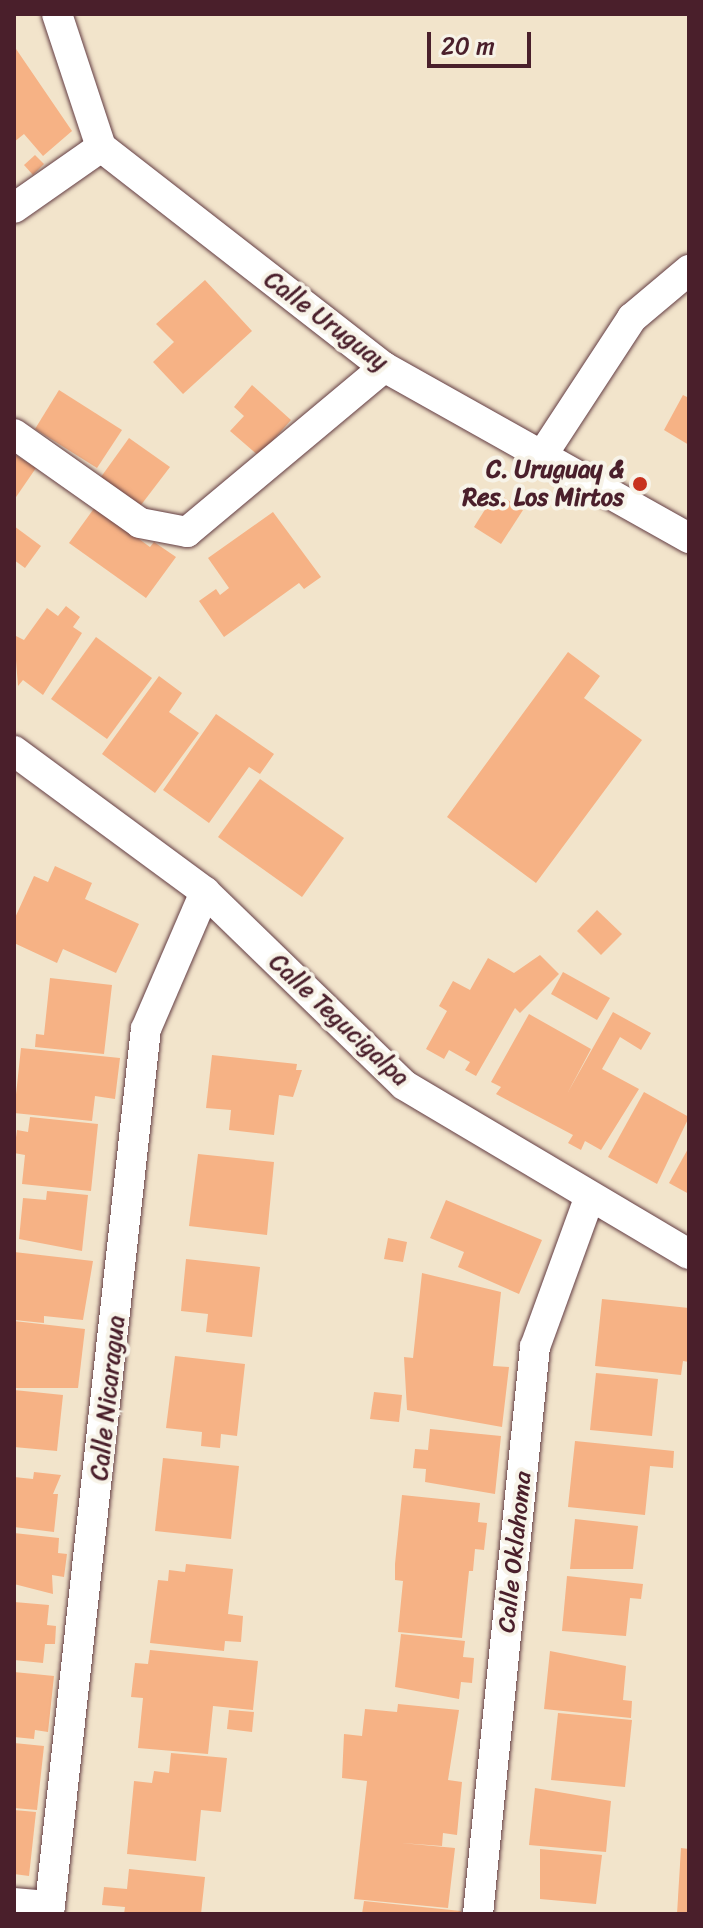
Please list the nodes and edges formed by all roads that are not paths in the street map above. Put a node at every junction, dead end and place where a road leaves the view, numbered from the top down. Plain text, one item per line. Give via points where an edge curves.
1 (57, 14) edge
2 (101, 147) junction
3 (14, 208) edge
4 (689, 270) edge
5 (384, 367) junction
6 (14, 434) edge
7 (543, 454) junction
8 (689, 538) edge
9 (14, 751) edge
10 (205, 892) junction
11 (589, 1199) junction
12 (689, 1254) edge
13 (14, 1903) edge
14 (49, 1910) edge
15 (478, 1914) edge

1 - 2 street
2 - 3 street
2 - 5 street, Calle Uruguay
4 - 7 street via 632,318
5 - 6 street via 187,532 140,523
5 - 7 street, Calle Uruguay
7 - 8 street, Calle Uruguay
9 - 10 street, Calle Tegucigalpa
10 - 11 street, Calle Tegucigalpa via 404,1085
10 - 14 street, Calle Nicaragua via 146,1029
11 - 12 street, Calle Tegucigalpa
11 - 15 street, Calle Oklahoma via 535,1347
13 - 14 street

